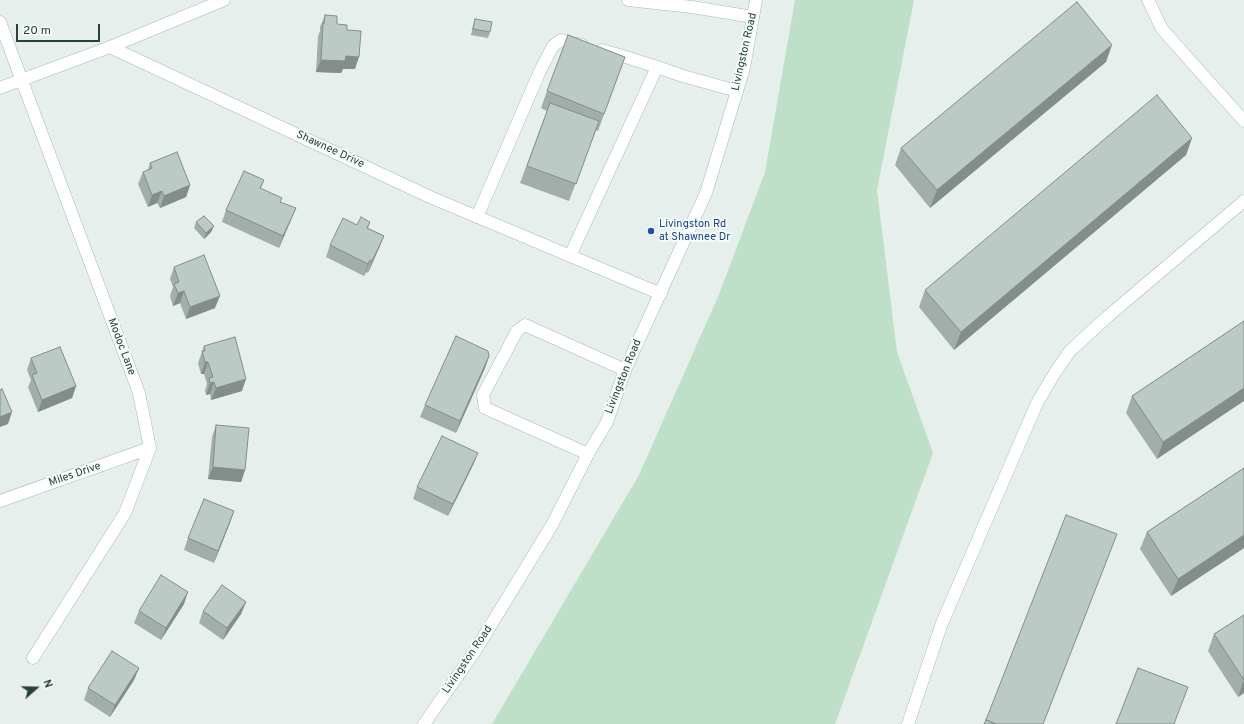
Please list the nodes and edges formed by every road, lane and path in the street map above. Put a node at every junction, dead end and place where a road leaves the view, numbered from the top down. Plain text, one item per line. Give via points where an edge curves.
1 (224, 0) edge
2 (628, 0) edge
3 (756, 0) edge
4 (1148, 0) edge
5 (710, 5) edge
6 (753, 17) junction
7 (0, 22) edge
8 (110, 47) junction
9 (657, 67) junction
10 (21, 79) junction
11 (0, 88) edge
12 (736, 91) junction
13 (1244, 122) edge
14 (1244, 201) edge
15 (476, 217) junction
16 (570, 256) junction
17 (661, 294) junction
18 (625, 370) junction
19 (150, 448) junction
20 (588, 454) junction
21 (0, 501) edge
22 (33, 658) dead end
23 (424, 724) edge
24 (908, 724) edge

1 - 8 street
2 - 5 street via 692,7
3 - 6 street, Livingston Road
4 - 13 street via 1162,29
5 - 6 street
6 - 12 street, Livingston Road via 744,68
7 - 10 street, Modoc Lane
8 - 10 street
8 - 15 street, Shawnee Drive
9 - 12 street
9 - 15 street via 626,56 561,40 553,46
9 - 16 street
10 - 11 street
10 - 19 street, Modoc Lane via 139,393
12 - 17 street, Livingston Road via 706,193
14 - 24 street via 1107,317 1070,351 1056,371 1037,403 942,623
15 - 16 street, Shawnee Drive
16 - 17 street, Shawnee Drive
17 - 18 street, Livingston Road
18 - 20 street, Livingston Road via 607,422
18 - 20 street via 525,324 516,331 483,396 485,408
19 - 21 street, Miles Drive
19 - 22 street via 125,513
20 - 23 street, Livingston Road via 552,525 475,651

